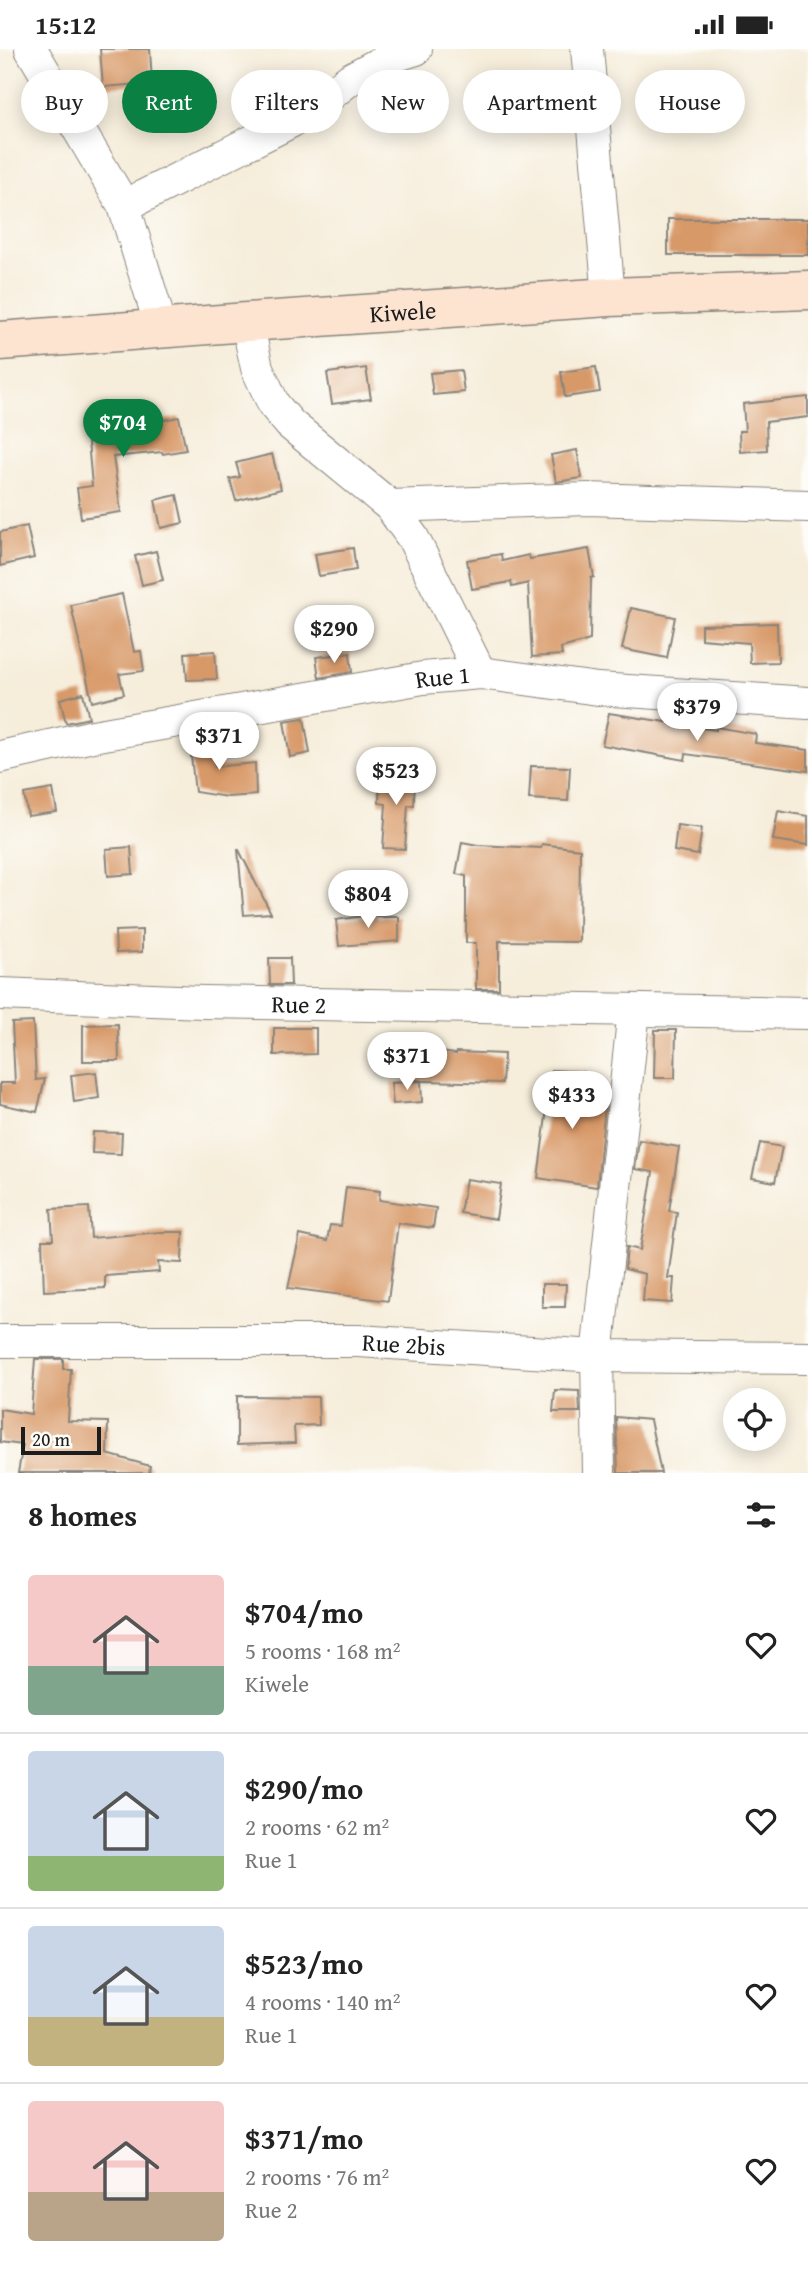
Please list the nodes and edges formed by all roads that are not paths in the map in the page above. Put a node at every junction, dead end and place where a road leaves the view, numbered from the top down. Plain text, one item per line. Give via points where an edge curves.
1 (31, 49) edge
2 (416, 49) edge
3 (587, 49) edge
4 (124, 206) junction
5 (808, 289) edge
6 (609, 297) junction
7 (247, 322) junction
8 (162, 330) junction
9 (0, 341) edge
10 (390, 506) junction
11 (808, 506) edge
12 (480, 673) junction
13 (808, 703) edge
14 (0, 757) edge
15 (0, 994) edge
16 (634, 1010) junction
17 (808, 1013) edge
18 (0, 1341) edge
19 (597, 1356) junction
20 (808, 1359) edge
21 (599, 1473) edge

1 - 4 street
2 - 4 street via 350,79 306,114
3 - 6 street
4 - 8 street
5 - 6 street, Kiwele
6 - 7 street, Kiwele
7 - 8 street, Kiwele
7 - 10 street via 257,369 274,405 290,424
8 - 9 street, Kiwele
10 - 11 street via 588,499
10 - 12 street via 413,538
12 - 13 street, Rue 1 via 598,689
12 - 14 street, Rue 1 via 382,685
15 - 16 street, Rue 2
16 - 17 street, Rue 2
16 - 19 street
18 - 19 street, Rue 2bis via 358,1341
19 - 20 street, Rue 2bis
19 - 21 street

